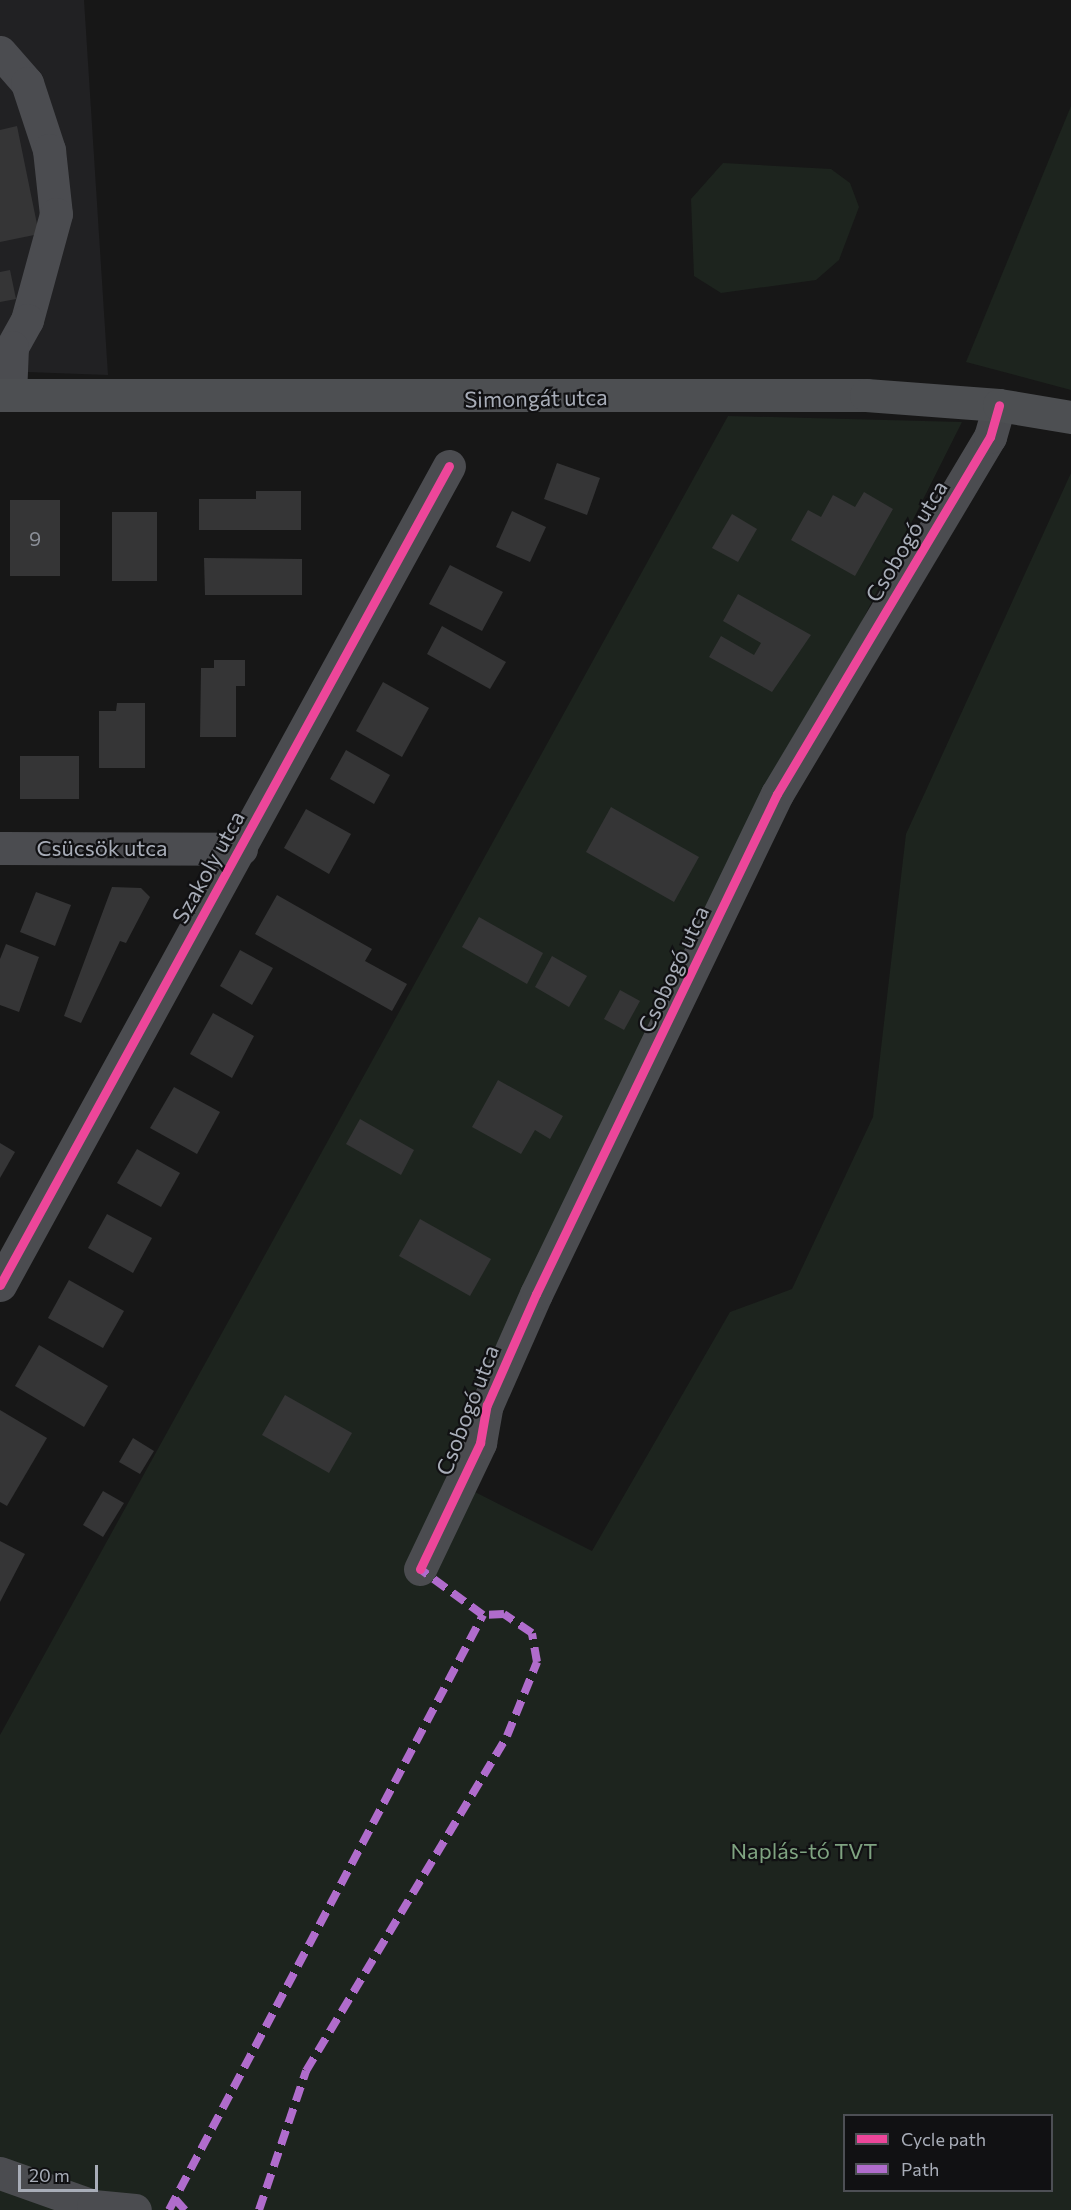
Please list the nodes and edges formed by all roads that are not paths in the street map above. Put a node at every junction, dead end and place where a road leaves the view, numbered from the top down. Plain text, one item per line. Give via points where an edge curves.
1 (0, 51) edge
2 (5, 395) edge
3 (999, 405) junction
4 (1071, 417) edge
5 (449, 466) dead end
6 (0, 848) edge
7 (241, 849) junction
8 (0, 1285) edge
9 (420, 1569) dead end
10 (0, 2174) edge
11 (135, 2210) edge

1 - 2 street via 27,83 49,150 56,214 27,320 12,347
2 - 3 main road, Simongát utca via 866,395
3 - 4 main road, Simongát utca
3 - 9 street, Csobogó utca via 990,437 777,794 536,1294 487,1405 480,1443
5 - 7 street, Szakoly utca
6 - 7 street, Csücsök utca
7 - 8 street, Szakoly utca
10 - 11 street via 93,2206

